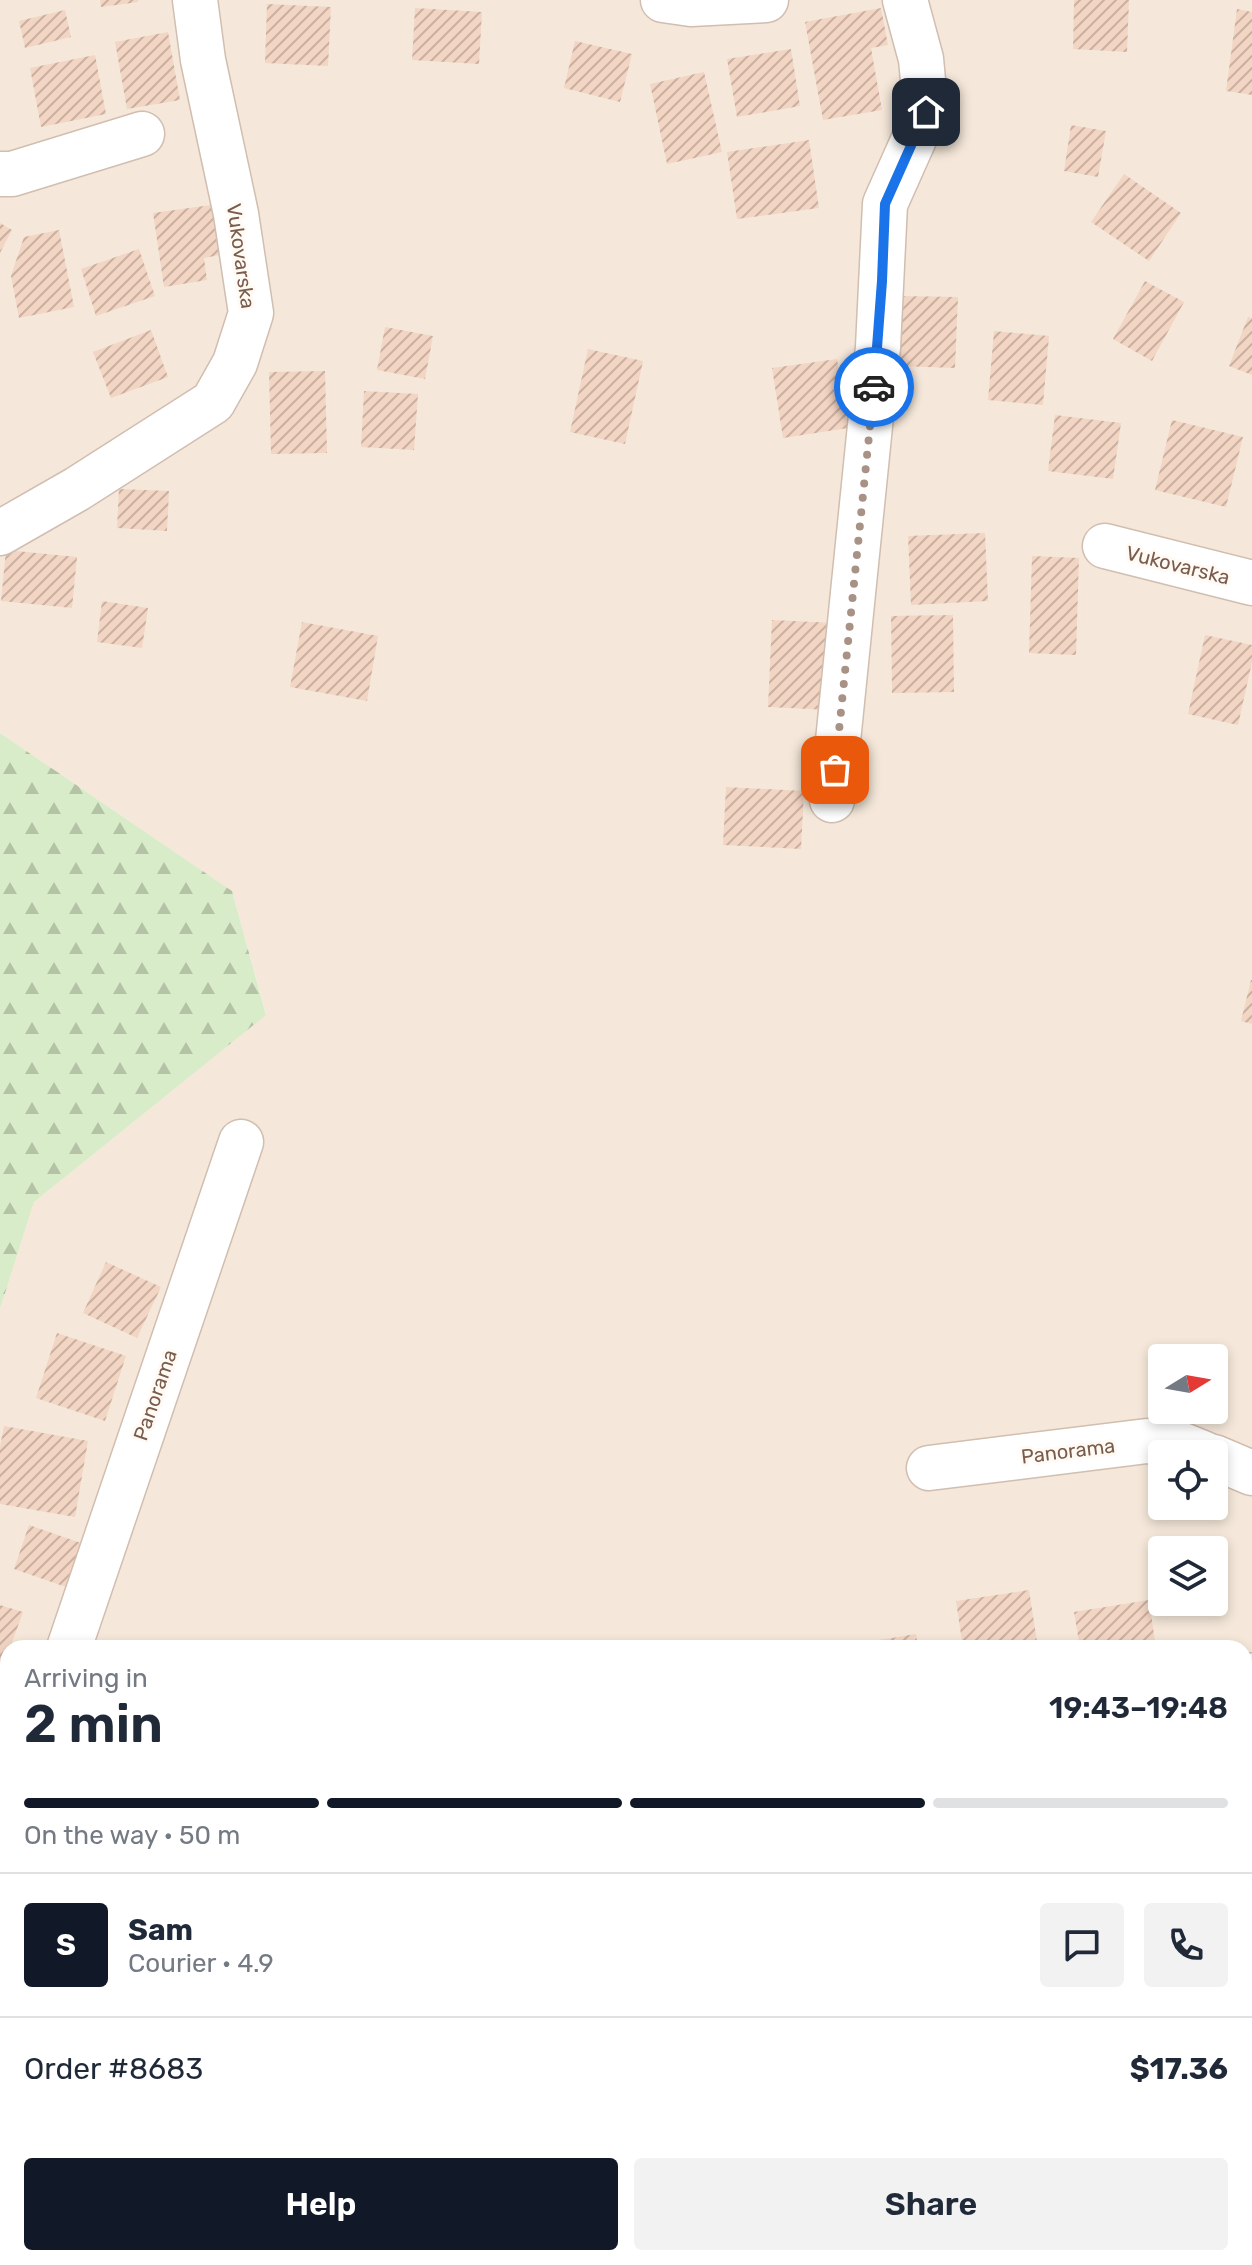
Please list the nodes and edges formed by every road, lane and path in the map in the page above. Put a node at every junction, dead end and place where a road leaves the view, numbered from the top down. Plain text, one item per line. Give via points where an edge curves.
1 (195, 0) edge
2 (663, 0) edge
3 (905, 0) edge
4 (761, 1) edge
5 (142, 134) dead end
6 (0, 174) edge
7 (0, 533) edge
8 (1105, 546) dead end
9 (1252, 583) edge
10 (832, 800) dead end
11 (241, 1142) dead end
12 (1148, 1441) edge
13 (1228, 1463) edge
14 (929, 1468) dead end
15 (1252, 1473) edge
16 (72, 1640) edge

1 - 7 street, Vukovarska via 251,313 235,363 213,402
2 - 4 street
3 - 10 street via 921,59 926,112 885,204 878,347
5 - 6 street
8 - 9 street, Vukovarska
11 - 16 street, Panorama
12 - 14 street, Panorama
13 - 15 street

